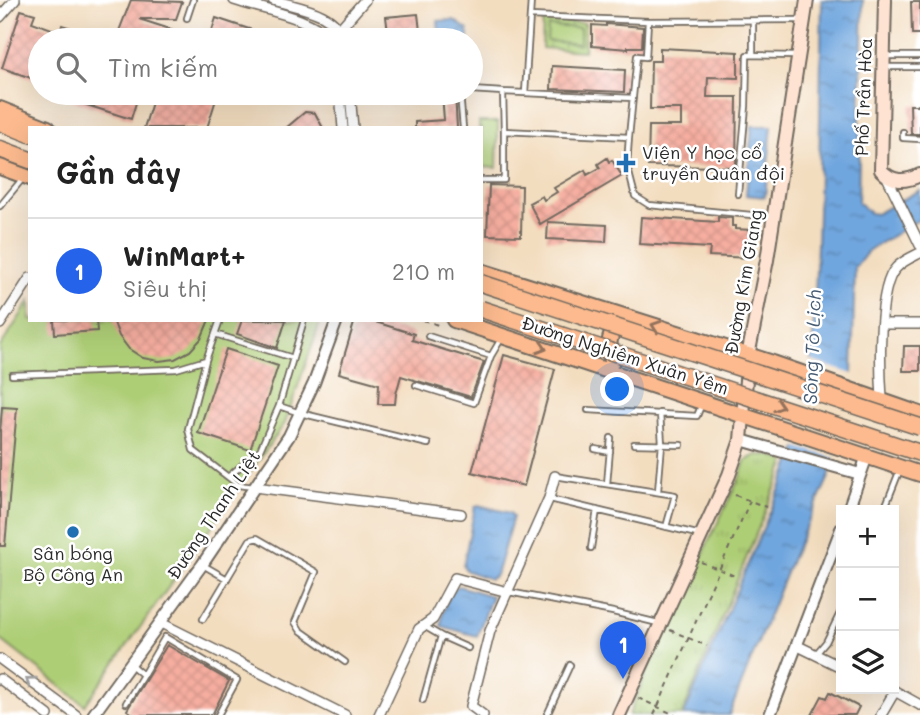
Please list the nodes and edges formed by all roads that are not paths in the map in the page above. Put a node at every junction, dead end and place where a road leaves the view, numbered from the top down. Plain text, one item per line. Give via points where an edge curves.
1 (15, 0) edge
2 (193, 0) edge
3 (234, 0) edge
4 (273, 0) edge
5 (365, 0) edge
6 (531, 0) edge
7 (807, 0) edge
8 (885, 0) edge
9 (530, 16) junction
10 (0, 17) edge
11 (187, 18) dead end
12 (805, 20) junction
13 (648, 21) junction
14 (753, 21) junction
15 (319, 28) edge
16 (339, 28) edge
17 (341, 28) edge
18 (753, 55) junction
19 (800, 56) junction
20 (920, 56) edge
21 (882, 61) junction
22 (920, 67) edge
23 (483, 91) edge
24 (503, 92) junction
25 (525, 93) junction
26 (632, 98) junction
27 (346, 105) joint
28 (461, 105) edge
29 (0, 108) edge
30 (0, 122) edge
31 (43, 126) edge
32 (343, 126) edge
33 (353, 126) edge
34 (463, 126) edge
35 (504, 131) junction
36 (903, 132) dead end
37 (28, 133) edge
38 (629, 137) junction
39 (920, 139) edge
40 (0, 149) edge
41 (28, 159) edge
42 (0, 167) edge
43 (886, 175) junction
44 (920, 175) edge
45 (27, 177) edge
46 (483, 180) edge
47 (738, 194) dead end
48 (0, 206) edge
49 (774, 217) junction
50 (920, 245) edge
51 (920, 253) edge
52 (483, 272) edge
53 (498, 277) junction
54 (28, 281) edge
55 (483, 284) edge
56 (483, 310) edge
57 (626, 316) junction
58 (218, 322) edge
59 (303, 322) edge
60 (336, 322) edge
61 (447, 323) edge
62 (0, 324) edge
63 (882, 324) junction
64 (920, 324) edge
65 (483, 329) junction
66 (215, 334) junction
67 (428, 336) dead end
68 (503, 336) junction
69 (491, 356) junction
70 (748, 356) junction
71 (293, 358) junction
72 (206, 359) junction
73 (620, 374) junction
74 (12, 375) dead end
75 (416, 385) dead end
76 (875, 396) junction
77 (703, 402) junction
78 (279, 406) junction
79 (588, 410) dead end
80 (300, 413) junction
81 (660, 413) junction
82 (920, 414) edge
83 (743, 415) junction
84 (920, 427) edge
85 (611, 438) dead end
86 (741, 440) junction
87 (428, 444) dead end
88 (634, 444) dead end
89 (662, 444) junction
90 (681, 445) dead end
91 (595, 449) dead end
92 (610, 452) junction
93 (920, 453) edge
94 (862, 454) junction
95 (901, 468) junction
96 (856, 472) junction
97 (920, 474) edge
98 (555, 476) joint
99 (229, 477) junction
100 (607, 484) junction
101 (255, 487) junction
102 (659, 491) junction
103 (550, 498) junction
104 (849, 505) edge
105 (886, 505) edge
106 (597, 510) junction
107 (461, 514) dead end
108 (666, 527) junction
109 (702, 536) junction
110 (836, 543) edge
111 (591, 548) dead end
112 (202, 565) junction
113 (228, 579) junction
114 (508, 592) junction
115 (203, 619) dead end
116 (836, 621) edge
117 (162, 623) junction
118 (424, 625) junction
119 (664, 626) junction
120 (441, 636) junction
121 (798, 646) junction
122 (468, 648) dead end
123 (814, 656) junction
124 (0, 659) edge
125 (345, 662) dead end
126 (130, 665) junction
127 (570, 665) dead end
128 (836, 665) edge
129 (143, 674) junction
130 (0, 679) edge
131 (899, 693) edge
132 (891, 694) edge
133 (423, 700) dead end
134 (61, 703) junction
135 (126, 703) dead end
136 (920, 705) edge
137 (335, 712) edge
138 (50, 715) edge
139 (76, 715) edge
140 (93, 715) edge
141 (218, 715) edge
142 (345, 715) edge
143 (379, 715) edge
144 (483, 715) edge
145 (547, 715) edge
146 (619, 715) edge
147 (770, 715) edge
148 (881, 715) edge

1 - 10 street
2 - 11 lane
3 - 15 street
4 - 16 street via 324,16
5 - 17 street
6 - 9 lane
7 - 12 main road, Đường Kim Giang
8 - 21 main road, Phố Trần Hòa
9 - 13 lane
9 - 25 lane
12 - 14 lane
12 - 19 main road, Đường Kim Giang
13 - 14 lane
13 - 26 lane via 646,57 637,56
14 - 18 lane
18 - 19 lane
18 - 47 lane via 747,55
19 - 49 main road, Đường Kim Giang
20 - 21 lane
21 - 22 lane
21 - 43 main road, Phố Trần Hòa via 880,164
23 - 24 lane
24 - 25 lane
24 - 35 lane
25 - 26 lane
26 - 38 lane
27 - 32 street
27 - 33 street
28 - 34 lane
29 - 31 main road
30 - 37 highway
35 - 38 lane
35 - 46 lane via 504,180
36 - 39 lane via 903,138
38 - 49 lane via 627,165 635,195 649,205
40 - 41 highway
42 - 45 main road
43 - 44 main road, Phố Trần Hòa via 902,181
43 - 50 street
45 - 48 lane
49 - 70 main road, Đường Kim Giang
51 - 63 street via 897,267 889,279
52 - 53 main road, Đường Nghiêm Xuân Yêm
53 - 57 main road, Đường Nghiêm Xuân Yêm
53 - 65 main road via 498,310
54 - 62 street
55 - 84 highway, bridge
56 -> 93 highway, bridge
70 -> 57 main road, Đường Nghiêm Xuân Yêm
57 - 73 main road via 609,339 612,363
58 - 66 lane
59 - 71 lane
60 - 80 street, Đường Thanh Liệt
61 - 65 main road, Đường Nghiêm Xuân Yêm
63 - 64 street
63 - 76 street
65 - 68 main road, Đường Nghiêm Xuân Yêm
66 - 71 lane
66 - 72 lane
67 - 69 lane
68 - 69 lane
68 -> 73 main road, Đường Nghiêm Xuân Yêm
69 - 75 lane via 474,403
70 - 76 main road, Đường Nghiêm Xuân Yêm
70 - 83 main road, Đường Kim Giang
71 - 78 lane
72 - 74 lane via 176,369
72 - 99 lane via 188,429 193,450
73 - 77 main road, Đường Nghiêm Xuân Yêm
76 - 82 main road
77 - 81 lane via 697,416
77 - 83 main road, Đường Nghiêm Xuân Yêm
78 - 80 lane
78 - 99 lane via 260,450
79 - 81 lane
80 - 87 lane
80 - 101 street, Đường Thanh Liệt
81 - 89 lane
83 - 86 main road, Đường Kim Giang
83 - 94 main road, Đường Nghiêm Xuân Yêm
85 - 92 lane
86 - 96 street
86 - 109 main road, Đường Kim Giang
88 - 89 lane
89 - 90 lane
89 - 102 lane
91 - 92 lane
92 - 100 lane
94 - 95 main road
94 - 96 street
95 - 97 main road
95 - 105 lane
96 - 104 street
98 - 100 lane
98 - 103 street
99 - 101 lane via 238,485
100 - 102 lane
101 - 107 street
101 - 112 street, Đường Thanh Liệt
102 - 108 lane via 675,495
103 - 106 lane
103 - 114 street
106 - 108 lane
106 - 111 lane
108 - 109 lane
109 - 119 main road, Đường Kim Giang
110 - 121 street
112 - 113 lane
112 - 117 street, Đường Thanh Liệt
113 - 115 lane
113 - 125 lane via 254,538 316,572 295,622
114 - 118 street via 455,578 433,619
114 - 119 lane
114 - 144 street via 490,631 471,706
116 - 123 lane
117 - 126 street, Đường Thanh Liệt
117 - 137 street
118 - 120 lane
118 - 143 street
119 - 146 main road, Đường Kim Giang
120 - 122 lane
120 - 133 lane
121 - 123 street
121 - 147 street
123 - 128 street
134 -> 124 street
126 - 129 lane
126 - 140 street, Đường Thanh Liệt
127 - 145 lane
129 - 135 lane
129 - 141 lane via 165,637 237,680
130 - 138 street
131 - 136 street
132 - 148 street
134 - 138 street
134 - 139 street
137 - 142 street

